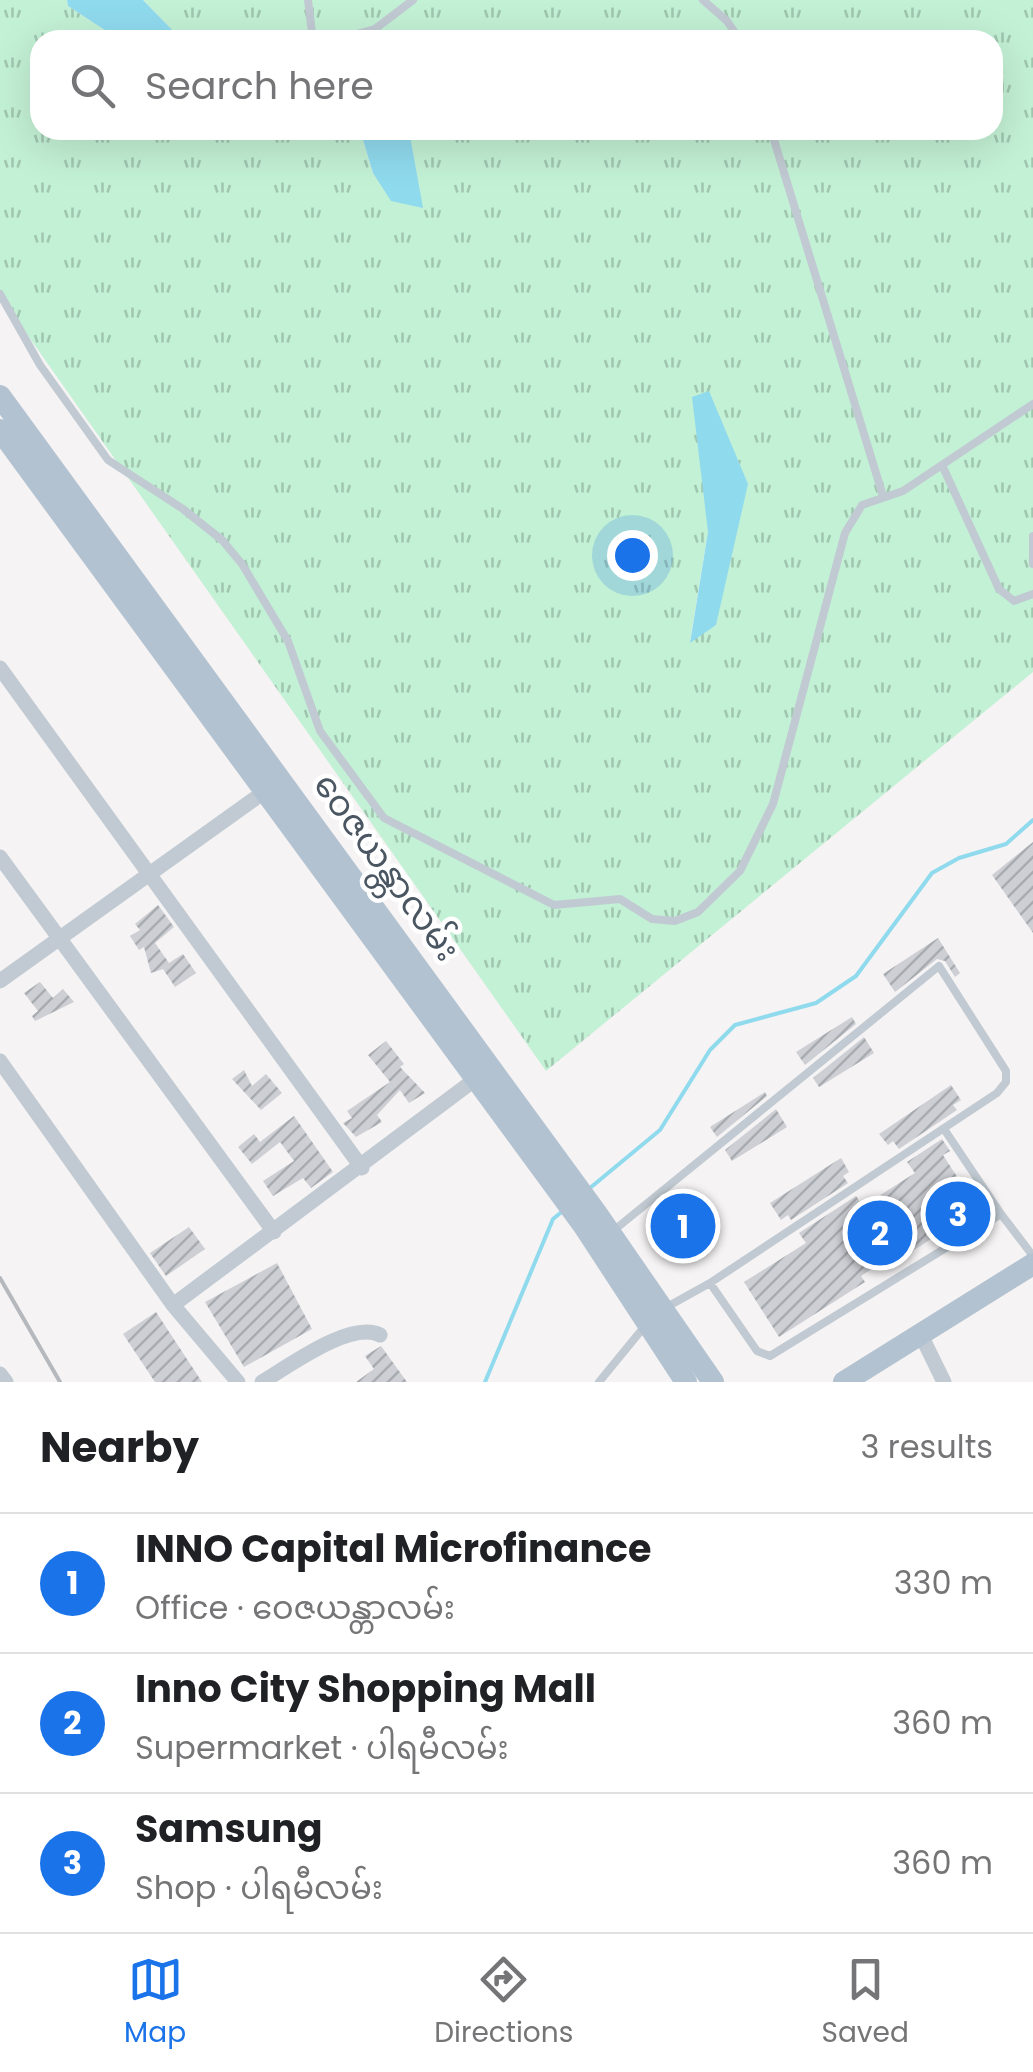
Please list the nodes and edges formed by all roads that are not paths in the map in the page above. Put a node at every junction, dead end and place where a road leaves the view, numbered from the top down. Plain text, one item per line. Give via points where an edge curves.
1 (308, 0) edge
2 (413, 0) edge
3 (702, 0) edge
4 (312, 30) edge
5 (371, 30) edge
6 (733, 30) edge
7 (774, 140) edge
8 (0, 294) edge
9 (0, 396) edge
10 (1033, 404) edge
11 (0, 430) edge
12 (942, 465) junction
13 (883, 496) junction
14 (1033, 536) edge
15 (1033, 564) edge
16 (1033, 594) edge
17 (0, 668) edge
18 (264, 792) junction
19 (0, 857) edge
20 (150, 872) junction
21 (59, 938) junction
22 (0, 980) edge
23 (0, 1060) edge
24 (478, 1078) junction
25 (944, 1128) junction
26 (362, 1168) junction
27 (561, 1179) junction
28 (1001, 1214) junction
29 (597, 1229) junction
30 (274, 1232) junction
31 (1033, 1256) edge
32 (1033, 1264) edge
33 (710, 1283) junction
34 (173, 1305) junction
35 (656, 1315) junction
36 (920, 1333) junction
37 (380, 1336) dead end
38 (0, 1374) edge
39 (6, 1382) edge
40 (238, 1382) edge
41 (262, 1382) edge
42 (599, 1382) edge
43 (686, 1382) edge
44 (713, 1382) edge
45 (844, 1382) edge
46 (944, 1382) edge

1 - 4 lane
2 - 5 lane
3 - 6 lane
7 - 13 lane
8 - 13 lane via 108,460 196,519 242,564 276,616 320,731 384,818 554,905 620,899 652,920 675,921 698,912 740,871 773,804 846,533 862,505
9 - 27 main road, ဝေဇယန္တာလမ်း
10 - 12 lane
11 - 18 main road, ဝေဇယန္တာလမ်း
12 - 13 lane
12 - 16 lane via 999,589 1014,601
14 - 15 lane
17 - 20 street
18 - 20 street
18 - 24 main road, ဝေဇယန္တာလမ်း
19 - 21 street
20 - 21 street
20 - 26 street
21 - 22 street
21 - 30 street
23 - 34 street
24 - 26 street
24 - 27 main road, ဝေဇယန္တာလမ်း
25 - 28 lane
25 - 29 lane via 997,1093 1006,1071 939,966
25 - 33 lane
26 - 30 street
27 - 29 main road, ဝေဇယန္တာလမ်း
28 - 31 lane
28 - 33 lane via 770,1356 757,1351
29 - 35 main road, ဝေဇယန္တာလမ်း
30 - 34 street
32 - 36 main road
33 - 35 lane
34 - 40 street
35 - 42 lane
35 - 43 main road, ဝေဇယန္တာလမ်း
35 - 44 main road, ဝေဇယန္တာလမ်း
36 - 45 main road
36 - 46 street
37 - 41 street via 366,1330 344,1336
38 - 39 street

